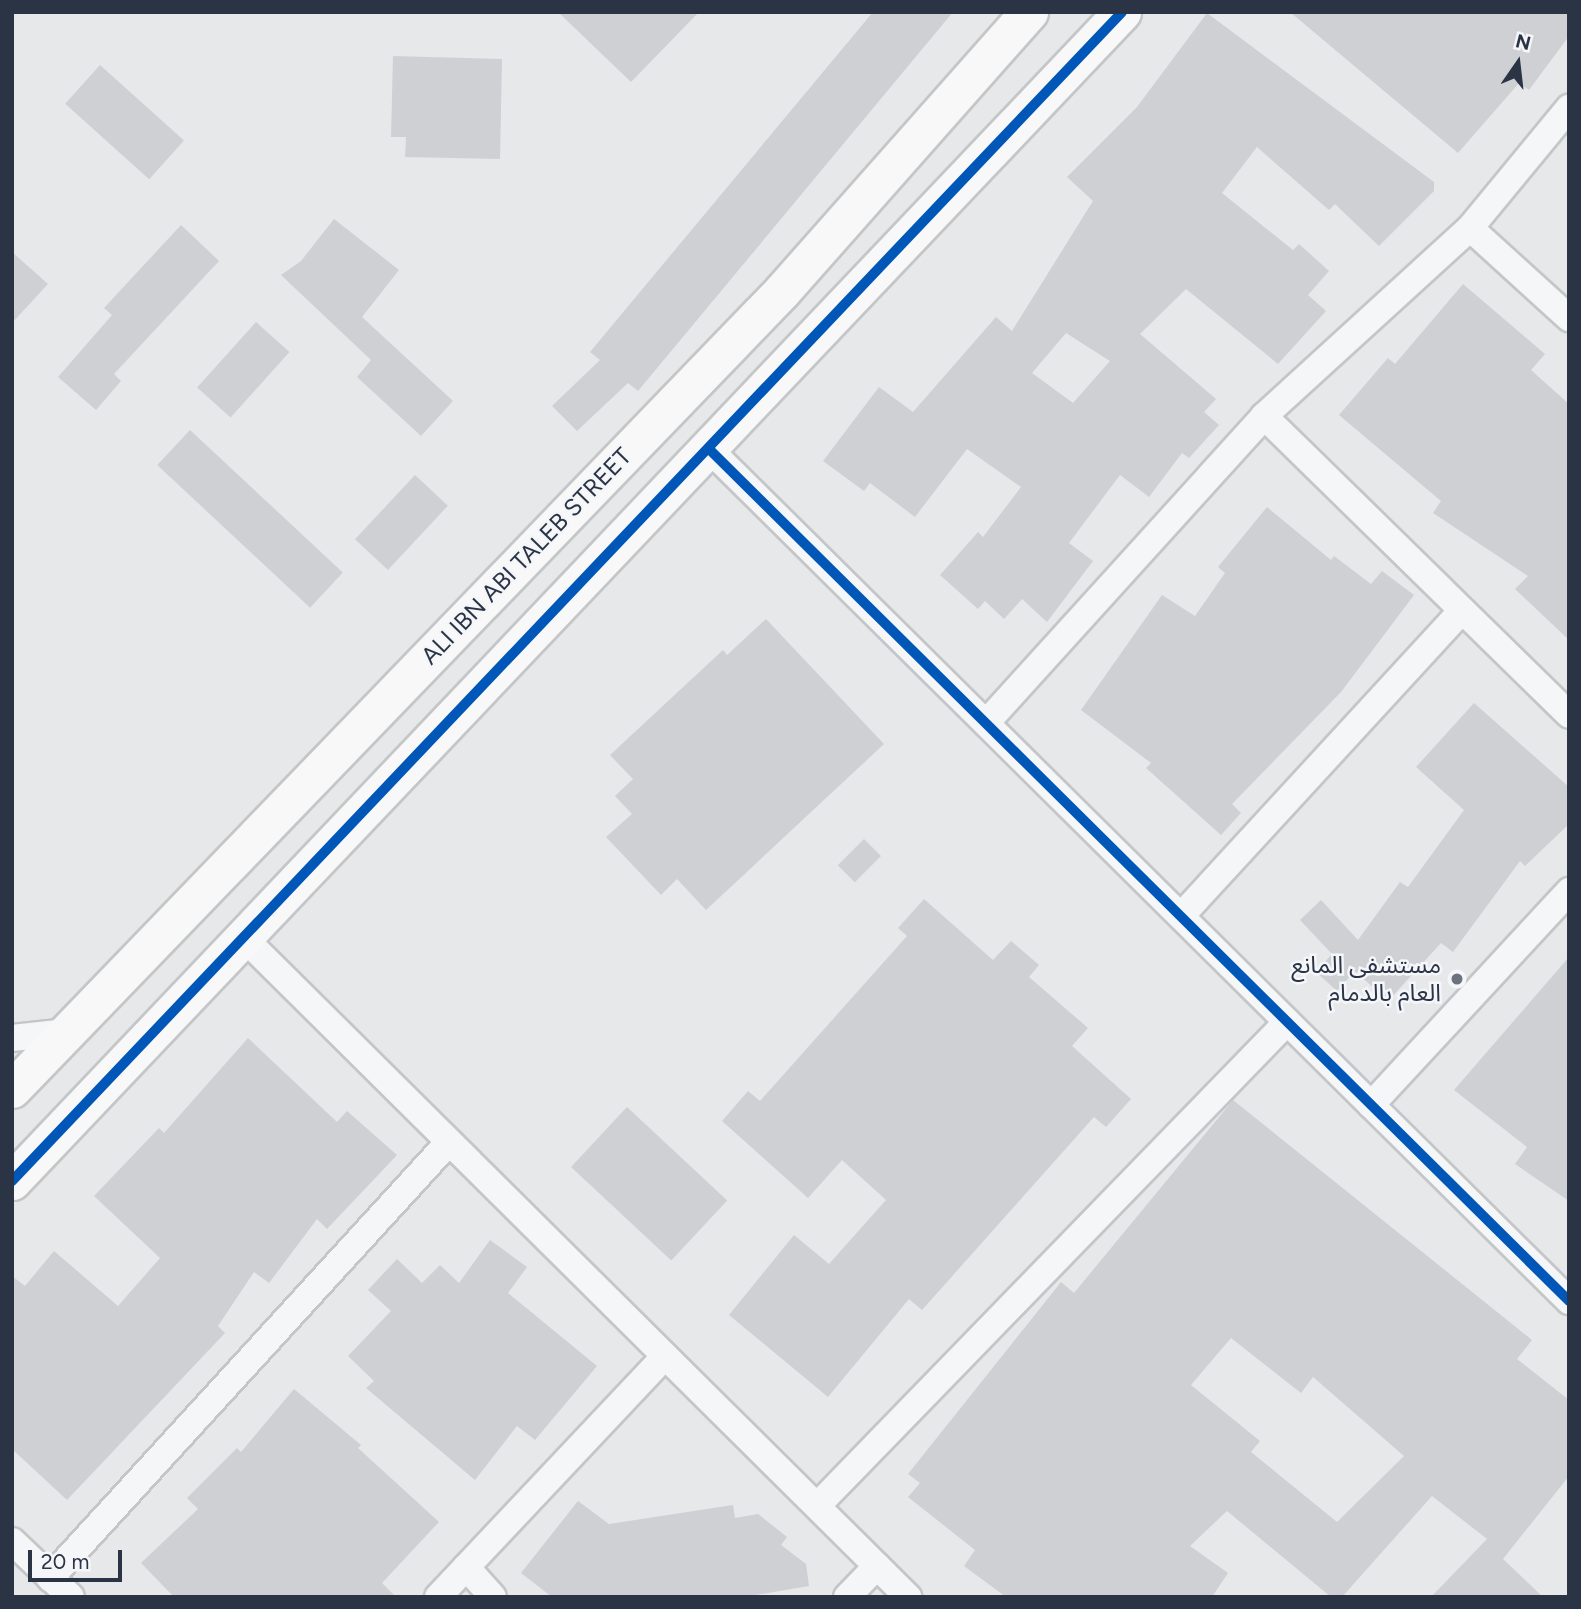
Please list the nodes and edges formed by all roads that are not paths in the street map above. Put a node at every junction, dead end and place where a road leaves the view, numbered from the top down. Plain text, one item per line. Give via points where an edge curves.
1 (1029, 12) edge
2 (1122, 12) edge
3 (1569, 108) edge
4 (1470, 228) junction
5 (1569, 318) edge
6 (1264, 416) junction
7 (709, 449) junction
8 (1462, 610) junction
9 (1569, 715) edge
10 (986, 723) junction
11 (1569, 891) edge
12 (1181, 916) junction
13 (244, 938) junction
14 (1287, 1022) junction
15 (68, 1032) junction
16 (12, 1038) edge
17 (12, 1089) edge
18 (1371, 1105) junction
19 (449, 1142) junction
20 (12, 1181) edge
21 (1565, 1291) edge
22 (665, 1356) junction
23 (817, 1506) junction
24 (12, 1541) edge
25 (877, 1566) junction
26 (466, 1567) junction
27 (50, 1577) junction
28 (71, 1597) edge
29 (438, 1597) edge
30 (493, 1597) edge
31 (847, 1597) edge
32 (908, 1597) edge

1 - 15 street, ALI IBN ABI TALEB STREET via 782,291
2 - 7 street
3 - 4 street
4 - 5 street
4 - 6 street
6 - 8 street
6 - 10 street
7 - 10 street
7 - 13 street
8 - 9 street
8 - 12 street
10 - 12 street
11 - 18 street
12 - 14 street
13 - 19 street
13 - 20 street
14 - 18 street
14 - 23 street
15 - 16 street
15 - 17 street, ALI IBN ABI TALEB STREET
18 - 21 street
19 - 22 street
19 - 27 street
22 - 23 street
22 - 26 street
23 - 25 street
24 - 27 street
25 - 31 street
25 - 32 street
26 - 29 street
26 - 30 street
27 - 28 street

